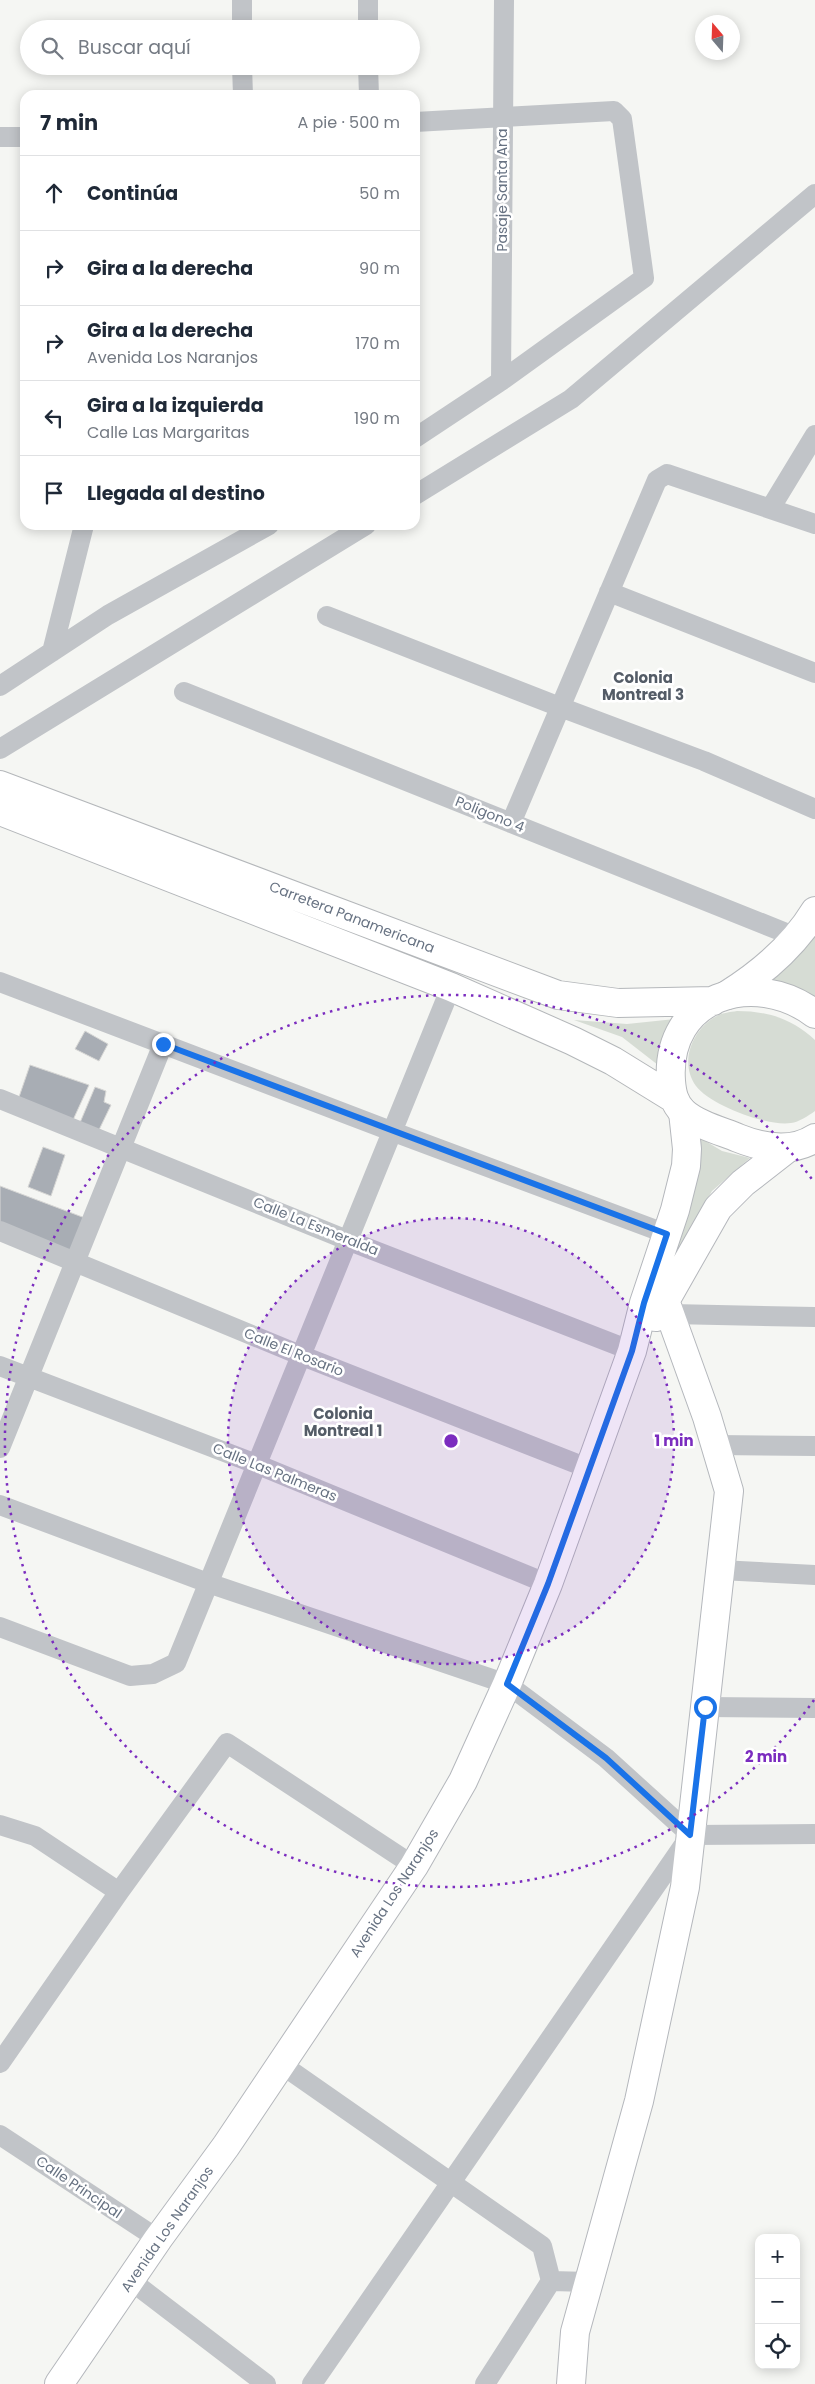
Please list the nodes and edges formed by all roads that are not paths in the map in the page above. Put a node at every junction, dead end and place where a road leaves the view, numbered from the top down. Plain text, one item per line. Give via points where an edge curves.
1 (242, 0) edge
2 (368, 0) edge
3 (504, 0) edge
4 (242, 20) edge
5 (368, 20) edge
6 (242, 75) edge
7 (368, 75) edge
8 (243, 90) edge
9 (369, 90) edge
10 (502, 117) junction
11 (420, 122) edge
12 (0, 137) edge
13 (20, 137) edge
14 (815, 194) edge
15 (501, 381) junction
16 (420, 435) edge
17 (815, 435) edge
18 (420, 492) edge
19 (770, 509) junction
20 (815, 524) edge
21 (83, 530) edge
22 (260, 530) edge
23 (358, 530) edge
24 (609, 592) junction
25 (327, 616) dead end
26 (52, 652) junction
27 (815, 672) edge
28 (0, 686) edge
29 (184, 692) dead end
30 (560, 708) junction
31 (0, 750) edge
32 (0, 785) edge
33 (815, 809) edge
34 (0, 811) edge
35 (510, 822) junction
36 (815, 911) edge
37 (796, 937) junction
38 (0, 982) edge
39 (451, 987) junction
40 (720, 998) junction
41 (815, 1014) edge
42 (163, 1044) junction
43 (0, 1099) edge
44 (678, 1105) junction
45 (391, 1131) junction
46 (806, 1144) edge
47 (121, 1148) junction
48 (0, 1231) edge
49 (667, 1234) junction
50 (347, 1240) junction
51 (76, 1261) junction
52 (669, 1309) junction
53 (815, 1317) edge
54 (632, 1351) junction
55 (300, 1355) junction
56 (0, 1366) edge
57 (29, 1377) junction
58 (716, 1445) junction
59 (815, 1446) edge
60 (0, 1448) edge
61 (256, 1464) junction
62 (590, 1469) junction
63 (0, 1505) edge
64 (720, 1570) junction
65 (815, 1575) edge
66 (208, 1583) junction
67 (548, 1584) junction
68 (0, 1627) edge
69 (507, 1684) junction
70 (705, 1707) junction
71 (815, 1708) edge
72 (0, 1824) edge
73 (815, 1834) edge
74 (690, 1835) junction
75 (414, 1866) junction
76 (119, 1892) junction
77 (0, 2063) edge
78 (281, 2064) junction
79 (0, 2135) edge
80 (450, 2183) junction
81 (158, 2240) junction
82 (130, 2280) junction
83 (551, 2281) junction
84 (588, 2282) junction
85 (59, 2384) edge
86 (266, 2384) edge
87 (312, 2384) edge
88 (485, 2384) edge
89 (571, 2384) edge

1 - 4 street
2 - 5 street
3 - 10 street, Pasaje Santa Ana
6 - 8 street
7 - 9 street
10 - 11 street
10 - 15 street, Pasaje Santa Ana
10 - 15 street via 614,111 622,119 644,278
12 - 13 street
14 - 18 street via 570,399
15 - 16 street
17 - 19 street
19 - 20 street
19 - 24 street via 667,474 657,480
21 - 26 street
22 - 26 street via 108,615
23 - 31 street
24 - 27 street
24 - 30 street
25 - 30 street
26 - 28 street
29 - 35 street, Poligono 4
30 - 33 street via 704,761
30 - 35 street
32 - 40 main road, Carretera Panamericana via 558,995 618,1003
34 - 39 main road, Carretera Panamericana
35 - 37 street, Poligono 4
36 - 37 main road, Avenida Los Naranjos
37 - 40 main road, Avenida Los Naranjos via 772,962
38 - 42 street
39 - 44 main road, Carretera Panamericana via 573,1041 613,1062
39 - 45 street
40 - 41 main road, Carretera Panamericana via 746,992 766,992 785,996
40 - 44 main road, Avenida Los Naranjos via 698,1010 685,1022 677,1038 671,1074
42 - 45 street
42 - 47 street
43 - 47 street, Calle La Esmeralda
44 - 46 main road, Carretera Panamericana via 715,1129 743,1140 766,1146
44 - 49 main road, Avenida Los Naranjos via 687,1149 686,1166
45 - 49 street
45 - 50 street
46 - 52 main road, Avenida Los Naranjos via 743,1183 718,1208
47 - 50 street, Calle La Esmeralda
47 - 51 street
48 - 51 street, Calle El Rosario
49 - 54 main road, Avenida Los Naranjos
50 - 54 street, Calle La Esmeralda
50 - 55 street
51 - 55 street, Calle El Rosario
51 - 57 street
52 - 53 street
52 - 54 main road, Avenida Los Naranjos
52 - 58 main road
54 - 62 main road, Avenida Los Naranjos
55 - 61 street
55 - 62 street, Calle El Rosario
56 - 57 street, Calle Las Palmeras
57 - 60 street
57 - 61 street, Calle Las Palmeras
58 - 59 street
58 - 64 main road via 729,1491
61 - 66 street
61 - 67 street, Calle Las Palmeras
62 - 67 main road, Avenida Los Naranjos
63 - 66 street
64 - 65 street
64 - 70 main road
66 - 68 street via 176,1663 153,1674 130,1676
66 - 69 street
67 - 69 main road, Avenida Los Naranjos
69 - 74 street via 606,1758
69 - 75 main road, Avenida Los Naranjos via 463,1781
70 - 71 street
70 - 74 main road
72 - 76 street via 35,1836
73 - 74 street
74 - 80 street
74 - 84 main road via 685,1887 639,2101
75 - 76 street via 227,1743
75 - 78 main road, Avenida Los Naranjos
76 - 77 street
78 - 80 street
78 - 81 main road, Avenida Los Naranjos
79 - 81 street, Calle Principal
80 - 83 street via 542,2246
80 - 87 street
81 - 82 main road, Avenida Los Naranjos
82 - 85 main road, Avenida Los Naranjos
82 - 86 street
83 - 84 street
83 - 88 street
84 - 89 main road via 575,2332

